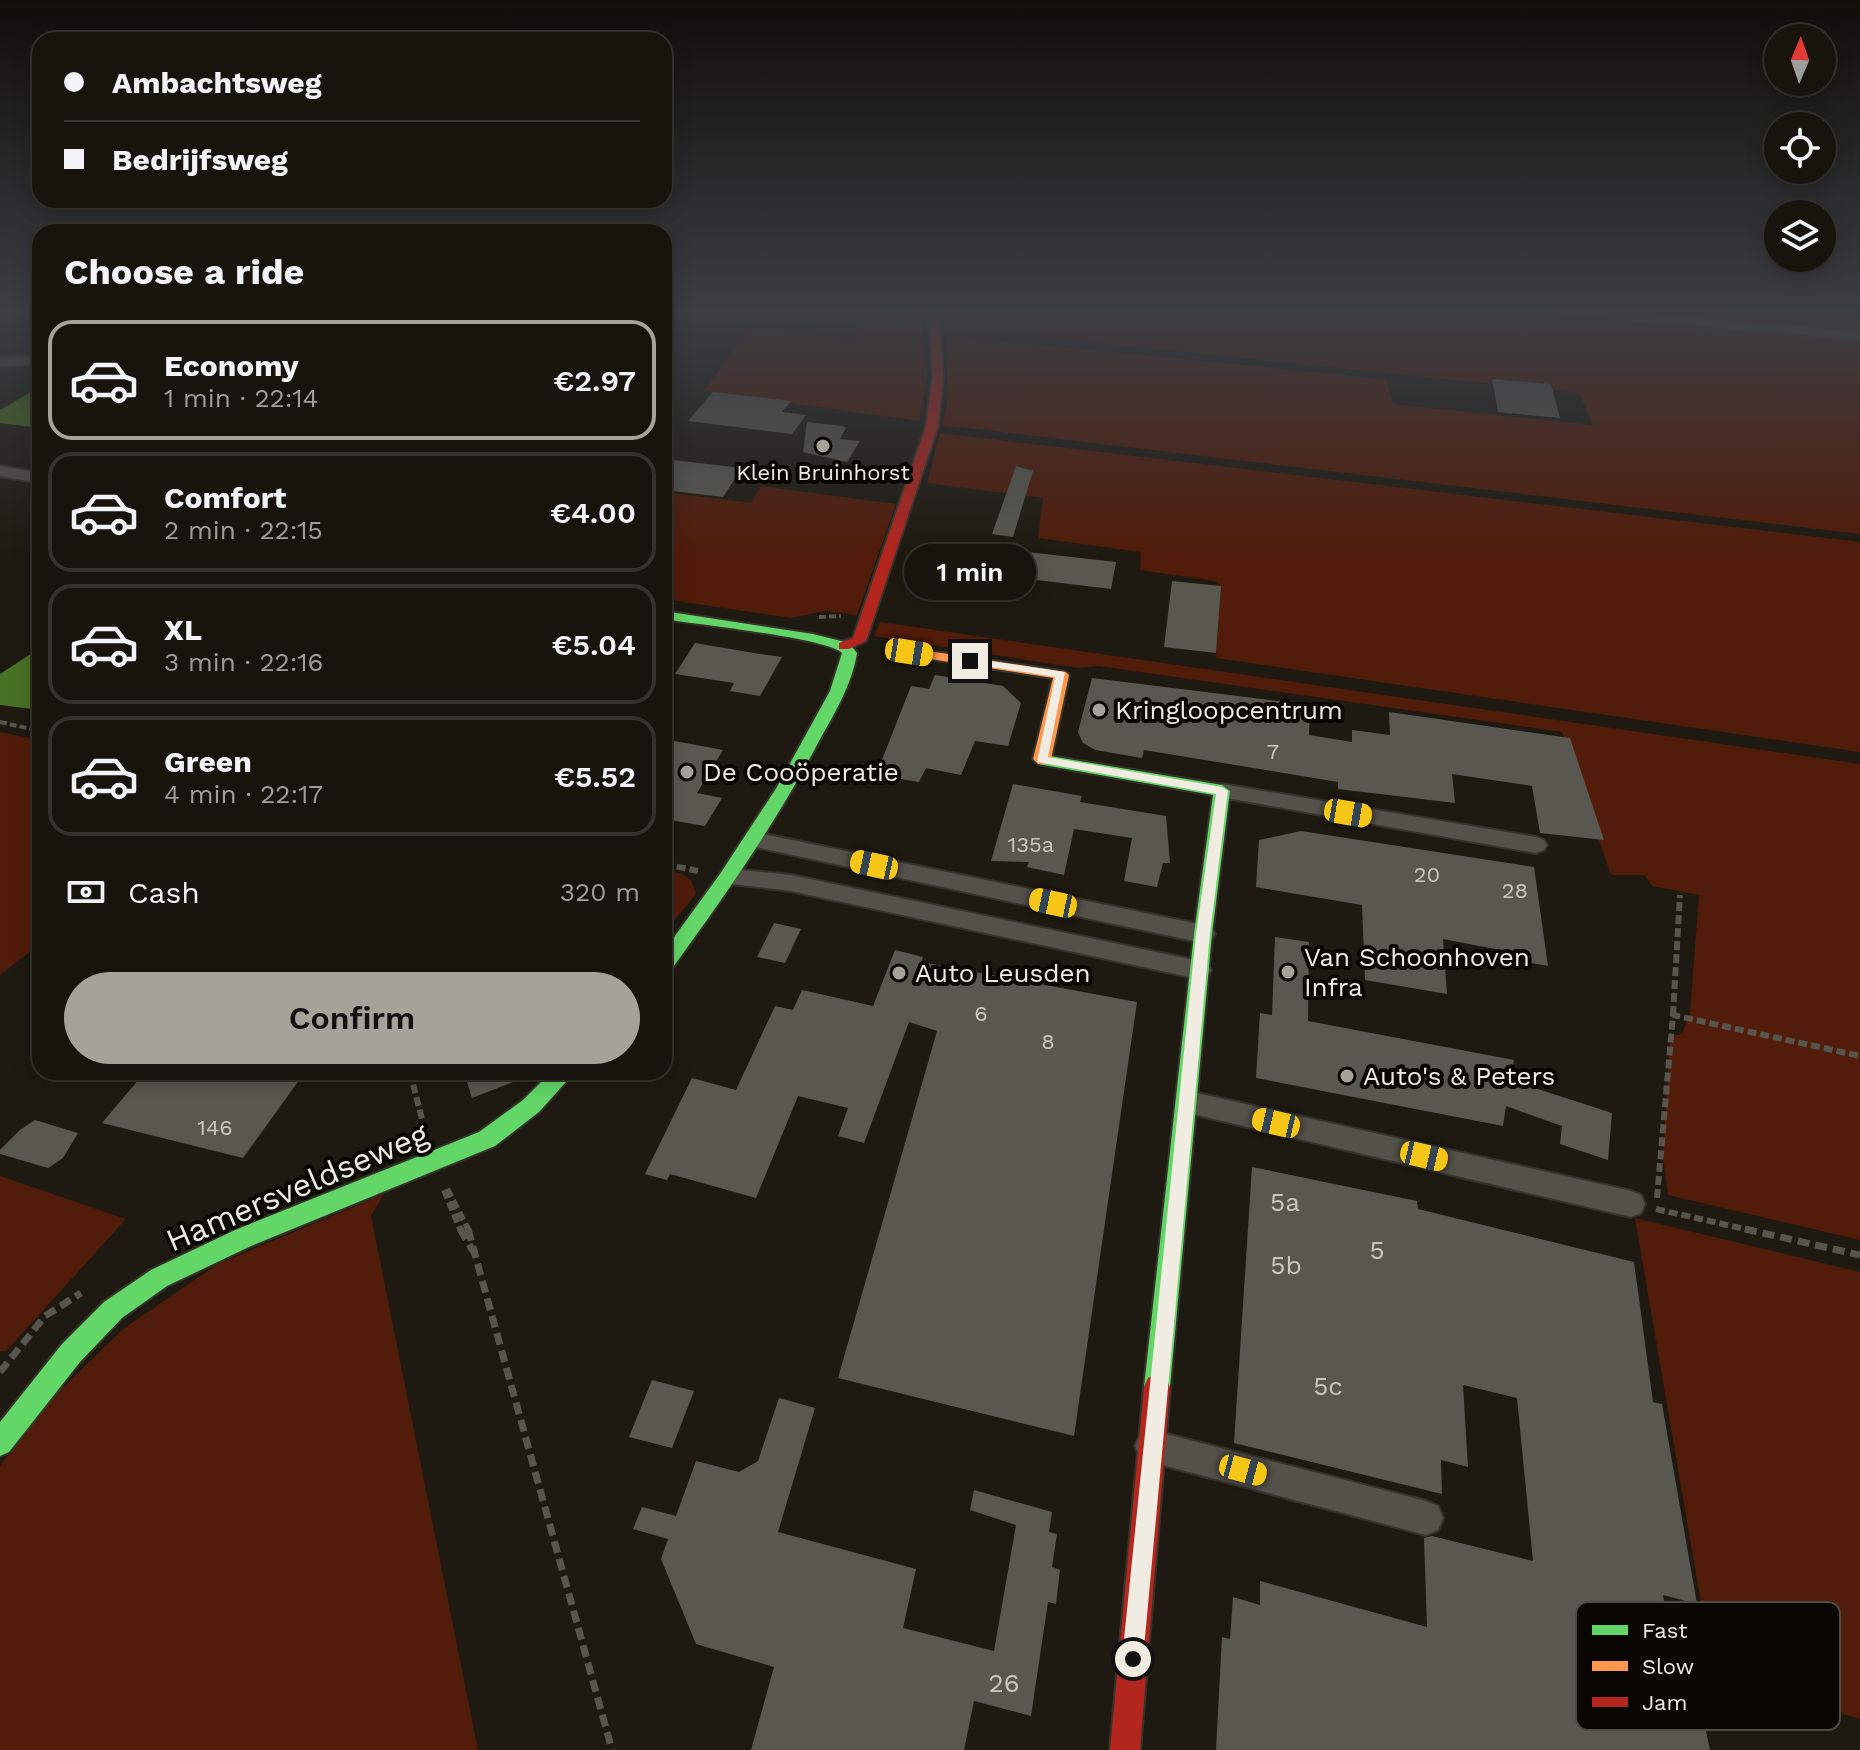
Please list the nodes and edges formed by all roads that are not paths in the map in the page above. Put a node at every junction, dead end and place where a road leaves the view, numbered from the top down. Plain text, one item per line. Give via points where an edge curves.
1 (935, 392) edge
2 (0, 471) edge
3 (32, 477) edge
4 (672, 616) edge
5 (844, 646) junction
6 (909, 652) dead end
7 (1222, 791) junction
8 (754, 840) junction
9 (1536, 845) dead end
10 (731, 877) junction
11 (1203, 934) junction
12 (672, 954) edge
13 (1199, 970) junction
14 (556, 1080) edge
15 (1188, 1102) junction
16 (1644, 1207) road end
17 (0, 1443) edge
18 (1151, 1446) junction
19 (1426, 1518) dead end
20 (1125, 1750) edge

1 - 5 street via 925,452 859,641
2 - 3 street
4 - 5 street
5 - 8 street via 850,653 848,668 818,735
6 - 7 street via 1061,675 1041,759
7 - 9 street
7 - 11 street
8 - 10 street
8 - 11 street
10 - 12 street
10 - 13 street via 791,883
11 - 13 street
13 - 15 street
14 - 17 street, Hamersveldseweg via 503,1129 159,1278 113,1310 71,1353
15 - 16 street
15 - 18 street
18 - 19 street
18 - 20 street

